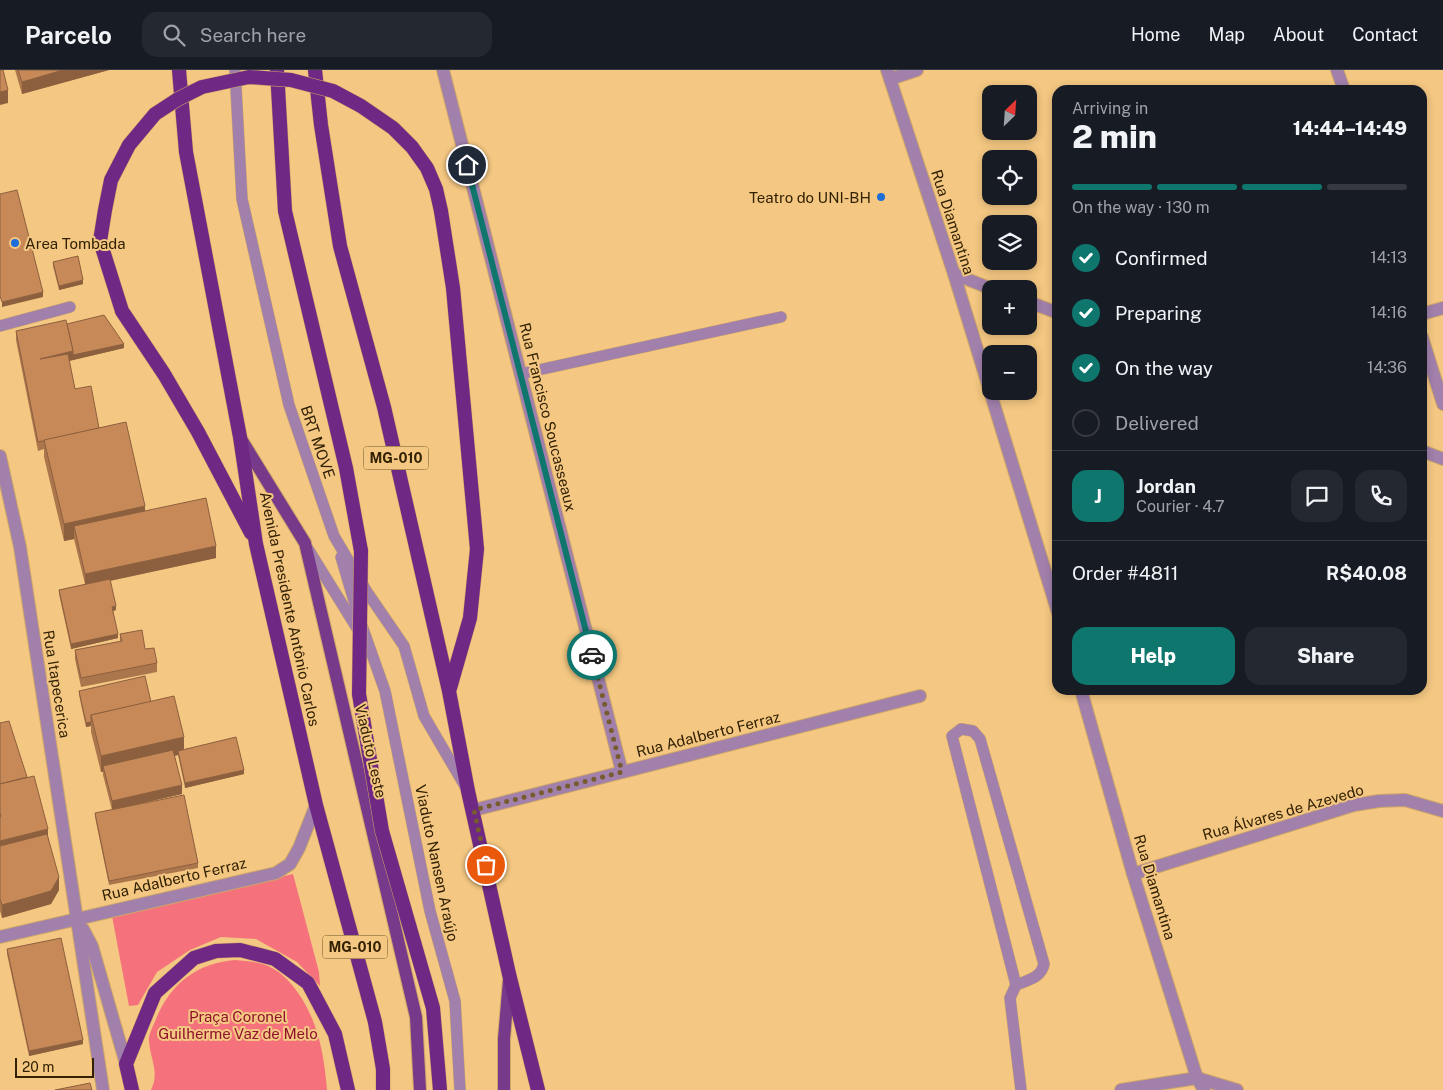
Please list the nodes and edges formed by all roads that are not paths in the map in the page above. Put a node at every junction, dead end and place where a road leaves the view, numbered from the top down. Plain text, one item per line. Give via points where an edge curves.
1 (179, 70) edge
2 (235, 70) edge
3 (277, 70) edge
4 (315, 70) edge
5 (443, 70) edge
6 (917, 70) edge
7 (1337, 70) edge
8 (888, 74) edge
9 (1342, 85) edge
10 (954, 274) junction
11 (982, 285) edge
12 (1037, 305) edge
13 (70, 307) dead end
14 (1443, 308) edge
15 (1052, 311) edge
16 (1427, 313) edge
17 (781, 316) dead end
18 (0, 326) edge
19 (1427, 353) edge
20 (520, 374) junction
21 (1443, 404) edge
22 (240, 437) junction
23 (1427, 453) edge
24 (0, 456) edge
25 (1443, 459) edge
26 (334, 536) junction
27 (305, 543) junction
28 (256, 544) junction
29 (1052, 593) edge
30 (368, 646) junction
31 (450, 691) junction
32 (1082, 695) edge
33 (920, 696) dead end
34 (622, 772) junction
35 (468, 791) junction
36 (316, 805) junction
37 (474, 810) junction
38 (1443, 811) edge
39 (1133, 874) junction
40 (78, 919) junction
41 (0, 937) edge
42 (509, 974) junction
43 (1016, 985) junction
44 (126, 1064) junction
45 (1197, 1078) junction
46 (104, 1090) edge
47 (132, 1090) edge
48 (348, 1090) edge
49 (383, 1090) edge
50 (420, 1090) edge
51 (440, 1090) edge
52 (460, 1090) edge
53 (504, 1090) edge
54 (538, 1090) edge
55 (1021, 1090) edge
56 (1121, 1090) edge
57 (1204, 1090) edge
58 (1237, 1090) edge

1 - 22 highway, Avenida Presidente Antônio Carlos / MG-010 via 186,152
2 - 26 lane, BRT MOVE via 242,199 289,405
3 - 51 highway, bridge via 285,211 346,468 361,550 359,694 370,765 382,831 433,1008
4 - 31 highway, MG-010 via 320,126 340,246 384,406
5 - 20 street, Rua Francisco Soucasseaux
6 - 8 street
7 - 9 street
8 - 10 street, Rua Diamantina
10 - 11 street
10 - 29 street, Rua Diamantina
12 - 15 street
13 - 18 lane
14 - 16 street
17 - 20 lane
19 - 21 street
20 - 34 street, Rua Francisco Soucasseaux
22 - 27 main road, Viaduto Leste
22 - 28 highway, Avenida Presidente Antônio Carlos / MG-010
23 - 25 street
24 - 40 street, Rua Itapecerica via 20,547
26 - 30 lane, Viaduto Nansen Araújo
26 - 35 lane, BRT MOVE via 404,646 424,716
27 - 30 lane, Viaduto Nansen Araújo
27 - 50 main road, Viaduto Leste via 416,1017
28 - 31 highway, bridge via 198,432 122,311 100,241 111,180 129,145 155,114 202,87 249,77 291,80 333,90 361,106 393,128 412,147 427,168 436,189 452,288 477,549 470,618
28 - 36 highway, Avenida Presidente Antônio Carlos / MG-010
30 - 52 lane, Viaduto Nansen Araújo via 385,691 430,911 455,1000
31 - 35 highway, MG-010
32 - 39 street, Rua Diamantina
33 - 34 street, Rua Adalberto Ferraz
34 - 37 street, Rua Adalberto Ferraz
35 - 37 highway, MG-010
36 - 40 street, Rua Adalberto Ferraz via 290,864 276,873
36 - 49 highway, Avenida Presidente Antônio Carlos / MG-010 via 376,1022
37 - 42 highway, MG-010
38 - 39 street, Rua Álvares de Azevedo via 1405,800 1354,805
39 - 45 street, Rua Diamantina
40 - 41 street, Rua Adalberto Ferraz
40 - 44 street, Rua Itapecerica via 92,946
40 - 46 street, Rua Itapecerica
42 - 53 main road
42 - 54 highway
43 - 43 lane via 1035,978 1044,964 980,739 973,731 961,729 952,736
43 - 55 lane via 1010,998
44 - 47 highway
44 - 48 highway via 155,992 194,958 216,951 240,950 275,959 308,983 334,1034
45 - 56 street
45 - 57 street, Rua Diamantina
45 - 58 street

